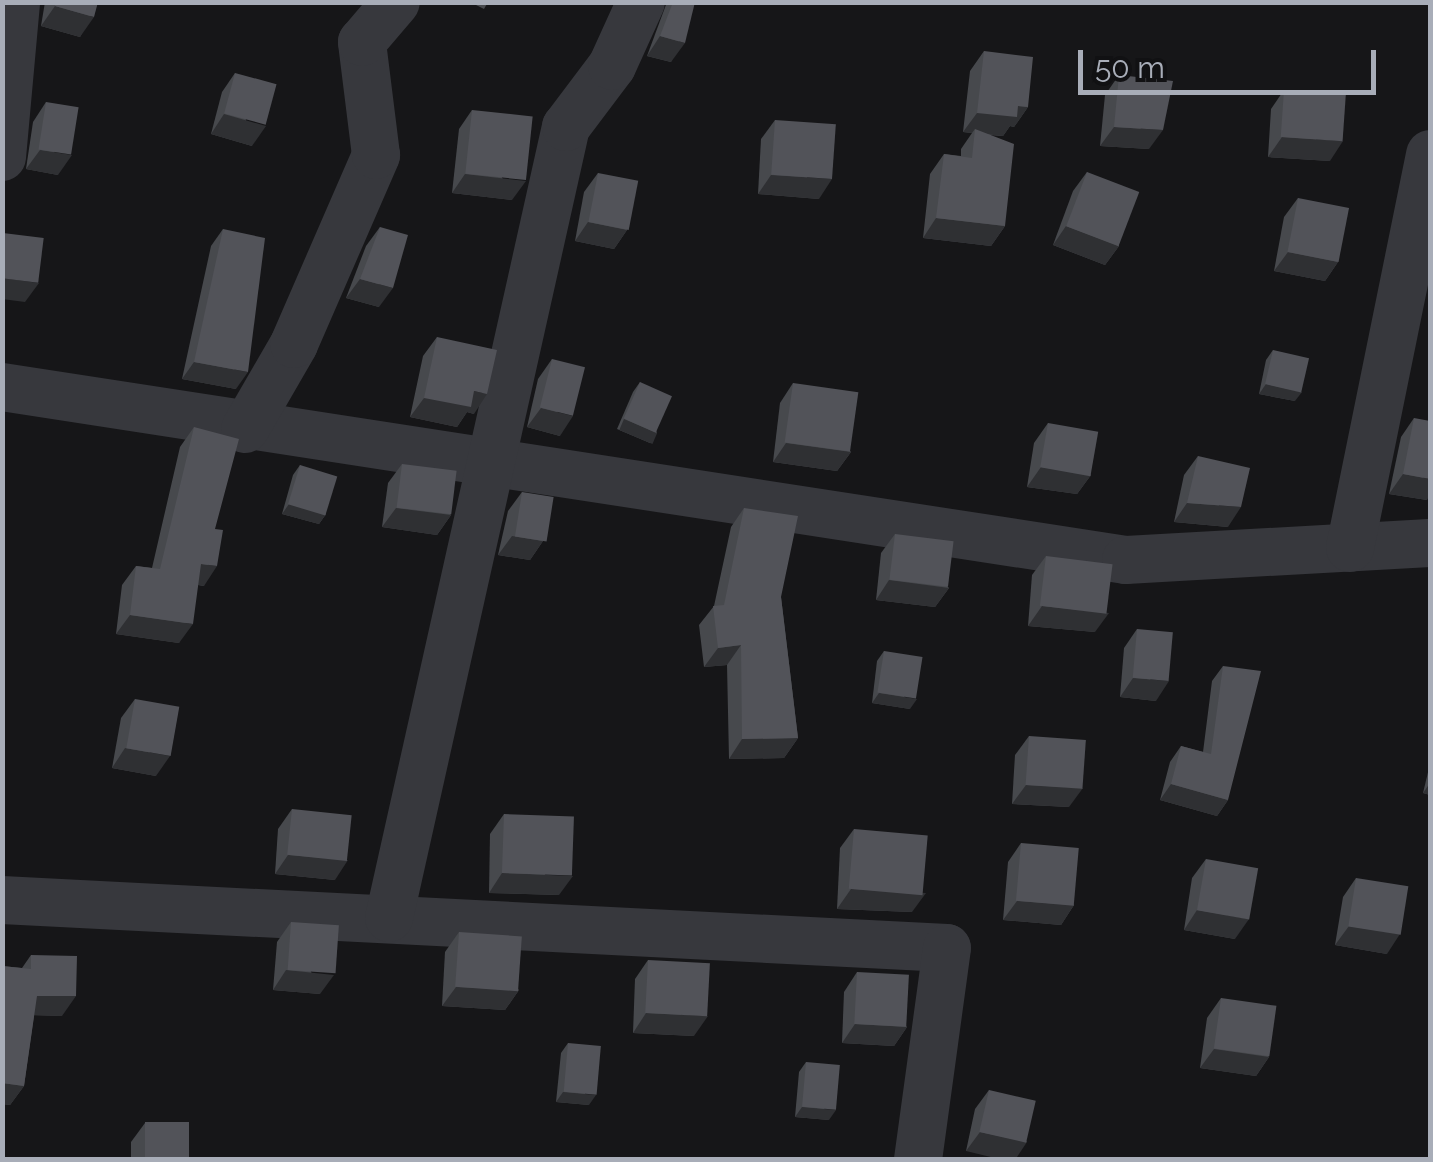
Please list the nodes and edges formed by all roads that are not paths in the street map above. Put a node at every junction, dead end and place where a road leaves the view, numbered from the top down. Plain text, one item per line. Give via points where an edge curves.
1 (16, 2) edge
2 (396, 2) edge
3 (641, 2) edge
4 (10, 56) edge
5 (1430, 154) edge
6 (2, 157) edge
7 (2, 387) edge
8 (245, 429) junction
9 (489, 461) junction
10 (1430, 543) edge
11 (1350, 548) junction
12 (2, 900) edge
13 (388, 918) junction
14 (918, 1160) edge

1 - 4 street
2 - 8 street via 362,42 376,155 294,344
3 - 9 street via 612,66 566,126
4 - 6 street
5 - 11 street
7 - 8 street
8 - 9 street
9 - 11 street via 1126,560
9 - 13 street
10 - 11 street
12 - 13 street
13 - 14 street via 947,948

